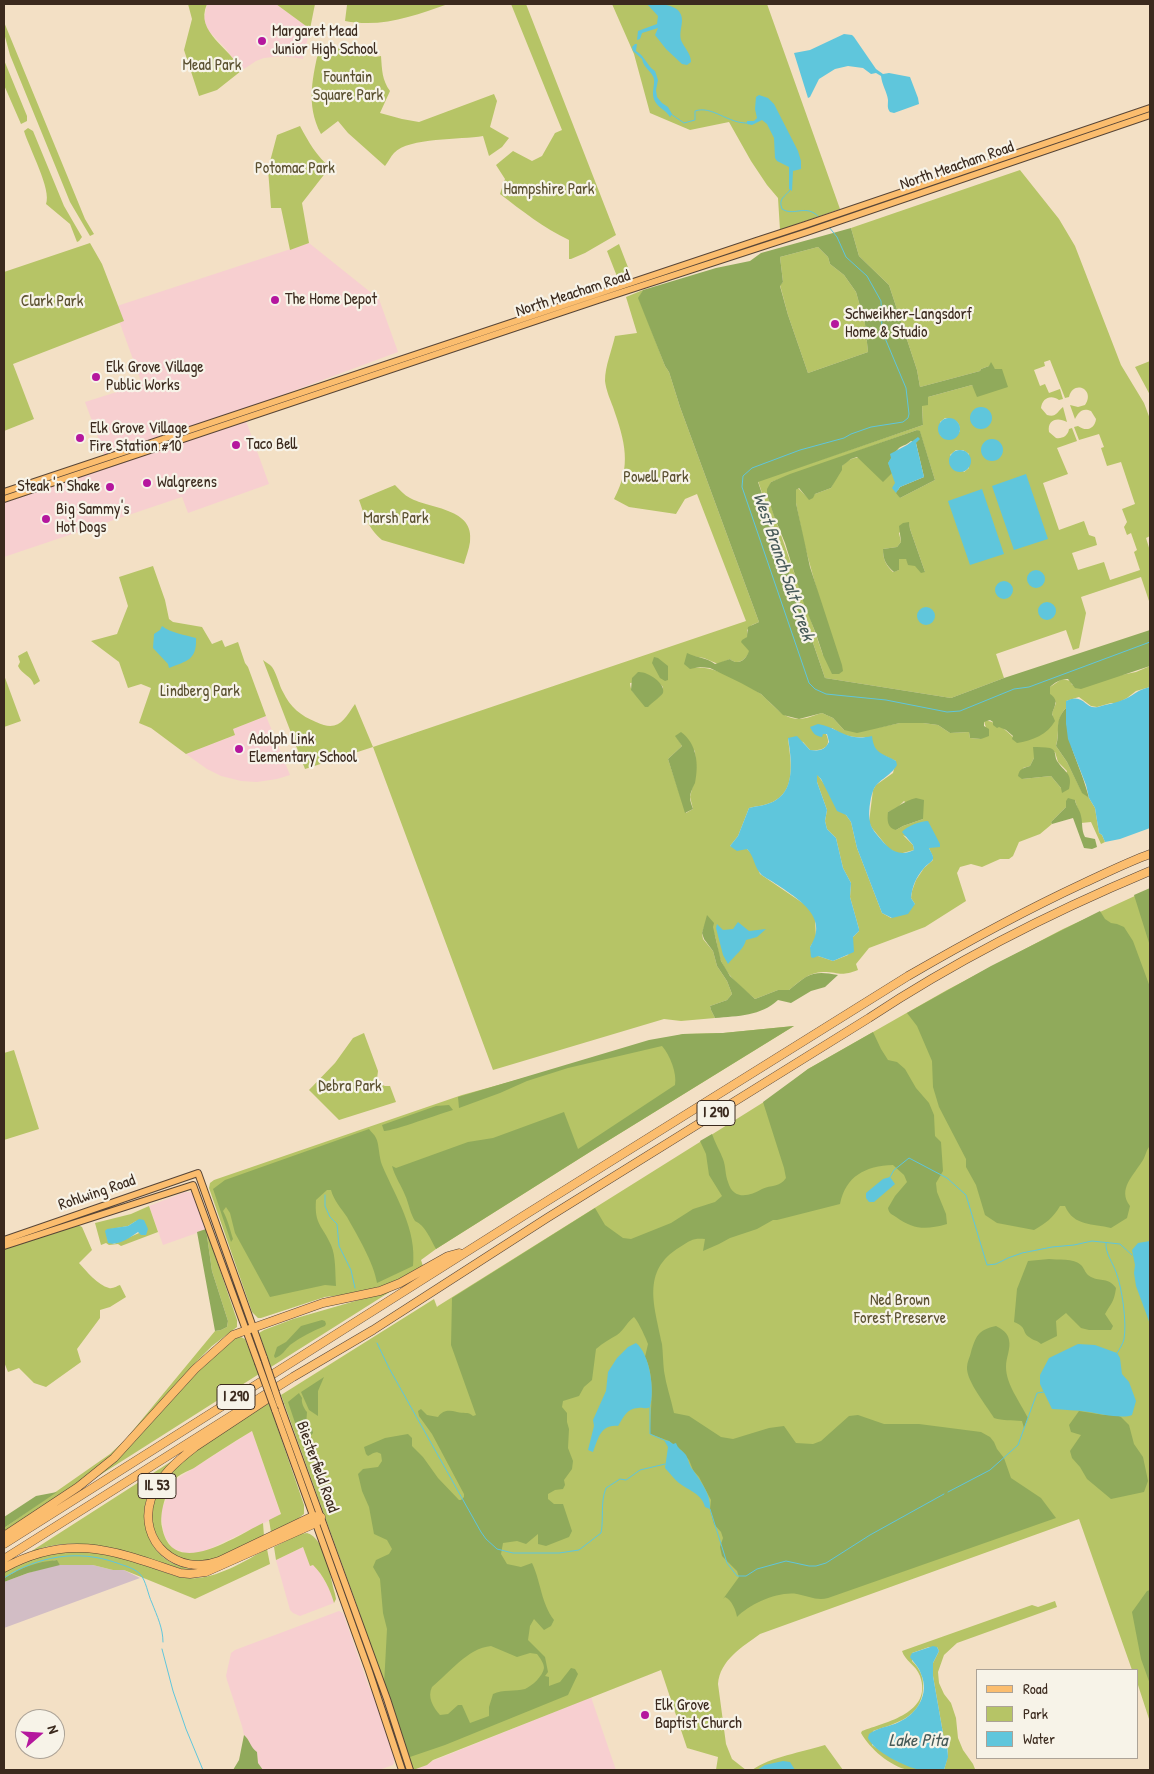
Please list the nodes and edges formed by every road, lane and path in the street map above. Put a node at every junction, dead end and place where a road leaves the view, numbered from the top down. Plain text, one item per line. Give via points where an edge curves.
1 (1150, 108) edge
2 (1150, 115) edge
3 (832, 220) junction
4 (4, 492) edge
5 (4, 499) edge
6 (1150, 854) edge
7 (1150, 871) edge
8 (198, 1173) joint
9 (192, 1185) joint
10 (4, 1240) edge
11 (4, 1246) edge
12 (468, 1250) junction
13 (249, 1329) junction
14 (292, 1377) junction
15 (316, 1519) junction
16 (4, 1536) edge
17 (4, 1544) edge
18 (260, 1545) junction
19 (4, 1559) edge
20 (4, 1568) edge
21 (402, 1770) edge
22 (410, 1770) edge

1 - 3 main road, North Meacham Road
2 - 3 main road, North Meacham Road
3 - 4 main road, North Meacham Road via 814,222 756,240
3 - 5 main road, North Meacham Road via 820,228
6 - 12 highway, I 290 via 1017,916 908,976
7 - 14 highway, I 290 via 1067,907 914,988 373,1330
8 - 10 main road, Rohlwing Road
8 - 13 main road, Biesterfield Road
9 - 11 main road, Rohlwing Road
9 - 13 main road, Biesterfield Road
12 - 13 highway via 448,1256 380,1291 324,1303
12 - 17 highway, I 290
13 - 15 main road, Biesterfield Road, bridge
13 - 16 highway via 233,1335 211,1353 124,1448 94,1475
14 - 18 highway, IL 53 via 273,1396 184,1455 159,1482 148,1510 150,1531 158,1546 172,1558 187,1564 212,1564
14 - 19 highway, I 290
15 - 18 highway, IL 53
15 - 21 main road, Biesterfield Road
15 - 22 main road, Biesterfield Road via 387,1699
18 - 20 highway via 217,1569 190,1574 120,1553 91,1548 62,1548 34,1554

